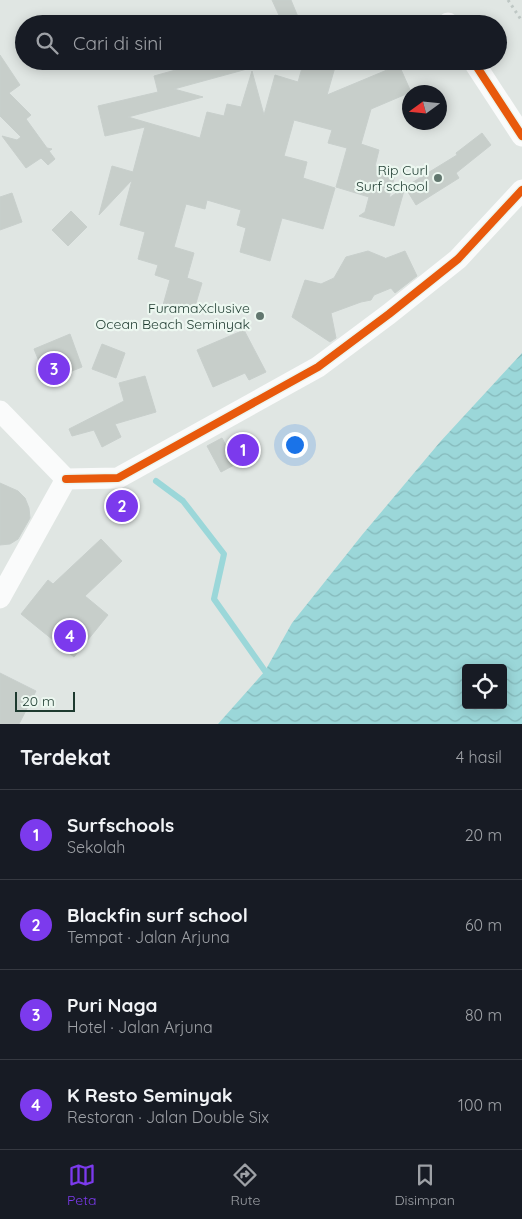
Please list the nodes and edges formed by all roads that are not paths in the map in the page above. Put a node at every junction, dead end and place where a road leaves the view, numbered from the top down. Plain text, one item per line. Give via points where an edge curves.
1 (479, 70) edge
2 (522, 136) edge
3 (522, 190) edge
4 (0, 411) edge
5 (66, 479) junction
6 (0, 598) edge

1 - 2 street
3 - 5 street via 458,259 318,367 118,478
4 - 5 street
5 - 6 street

